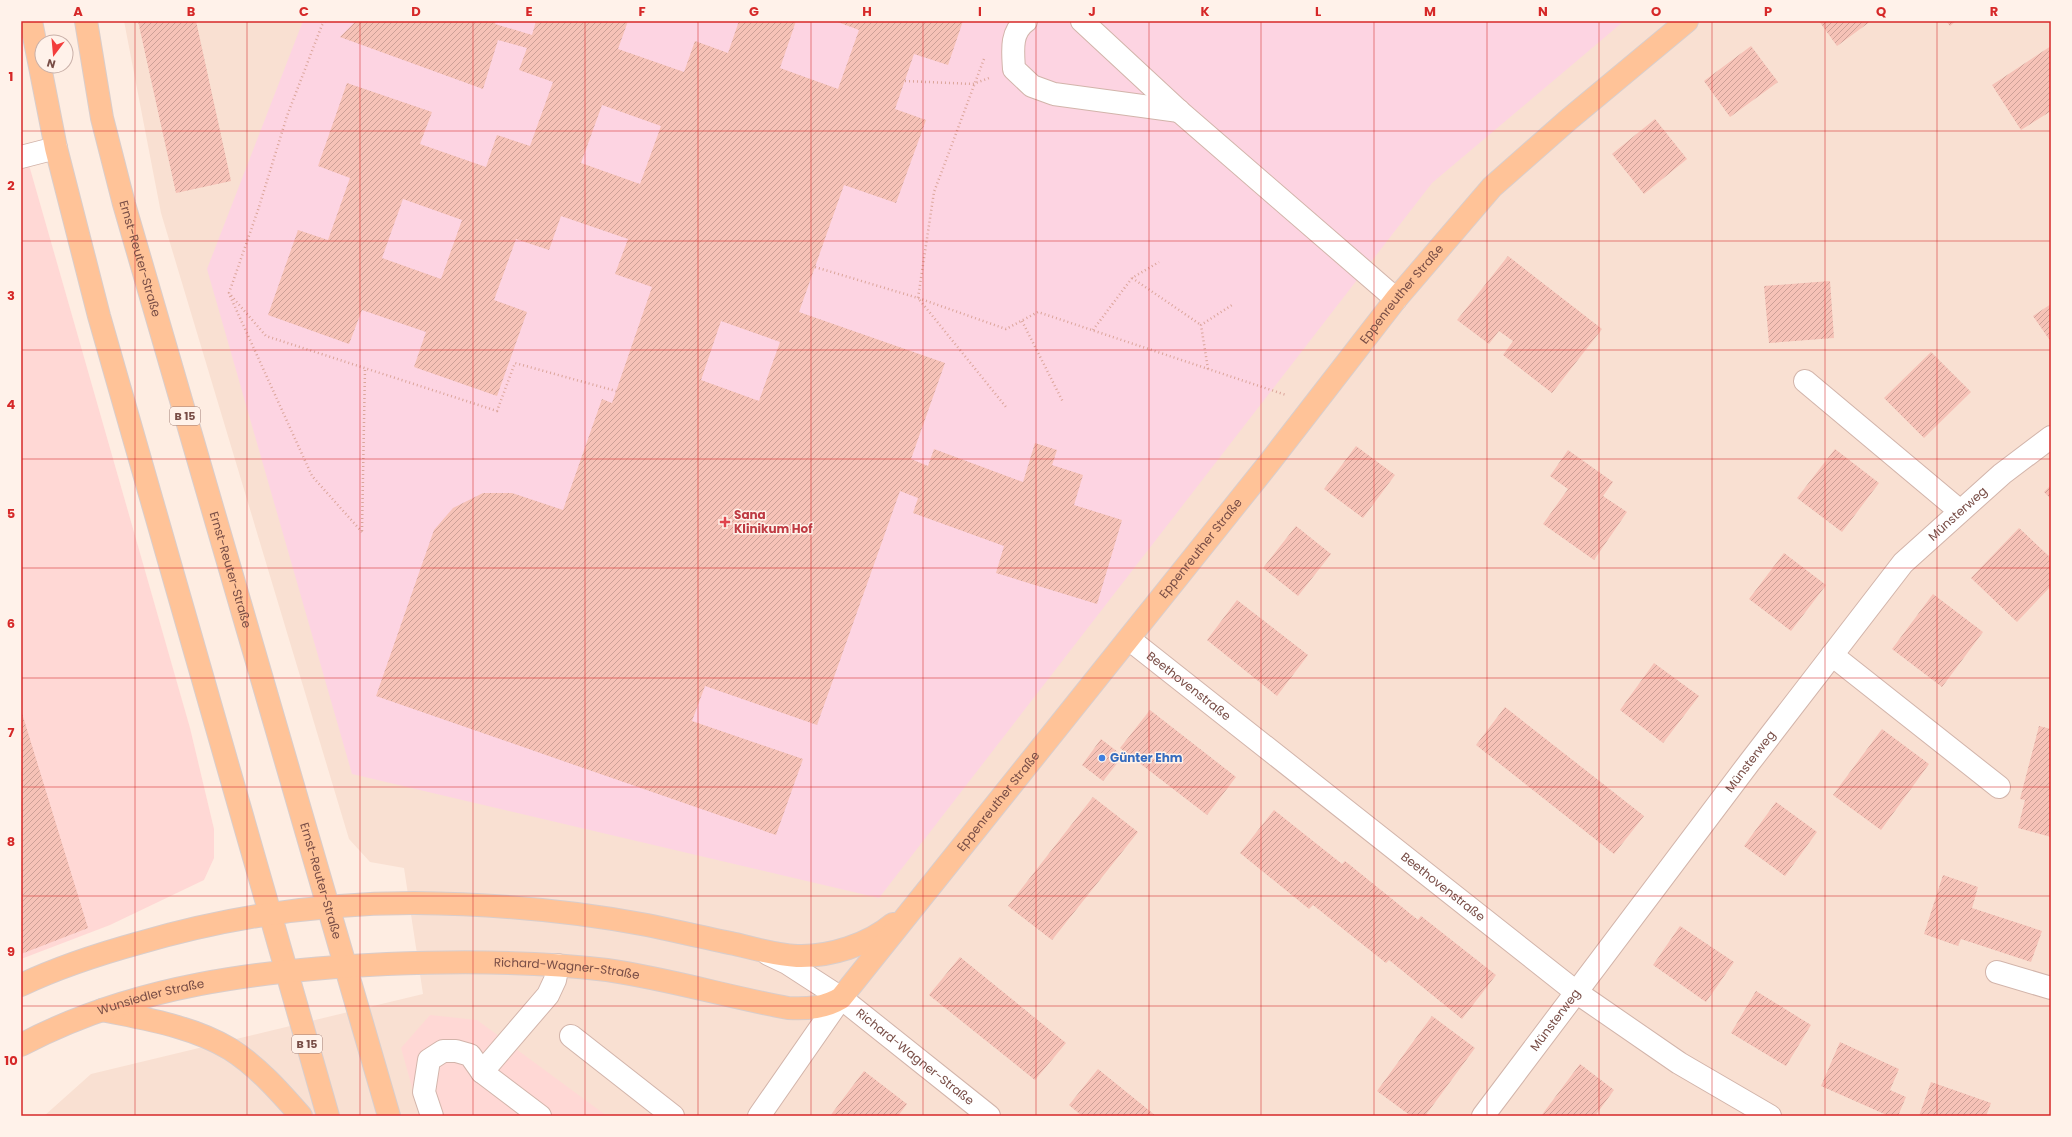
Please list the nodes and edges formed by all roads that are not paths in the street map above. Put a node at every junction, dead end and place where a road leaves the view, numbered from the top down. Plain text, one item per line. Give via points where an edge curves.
1 (31, 21) edge
2 (86, 21) edge
3 (1026, 21) edge
4 (1082, 21) edge
5 (1687, 21) edge
6 (1179, 111) junction
7 (56, 148) junction
8 (21, 157) edge
9 (1396, 299) junction
10 (1805, 381) dead end
11 (2051, 437) edge
12 (1960, 511) junction
13 (1129, 639) junction
14 (1832, 655) junction
15 (1999, 787) dead end
16 (329, 908) junction
17 (912, 908) junction
18 (270, 914) junction
19 (756, 949) junction
20 (558, 965) junction
21 (346, 966) junction
22 (287, 971) junction
23 (1997, 972) dead end
24 (21, 985) edge
25 (2051, 988) edge
26 (1576, 992) junction
27 (841, 998) junction
28 (101, 1010) junction
29 (571, 1036) dead end
30 (21, 1045) edge
31 (482, 1072) junction
32 (1744, 1109) edge
33 (301, 1116) edge
34 (328, 1116) edge
35 (389, 1116) edge
36 (432, 1116) edge
37 (540, 1116) edge
38 (673, 1116) edge
39 (759, 1116) edge
40 (989, 1116) edge
41 (1483, 1116) edge
42 (1770, 1116) edge

1 - 7 main road, B 15
2 - 16 main road, Ernst-Reuter-Straße / B 15 via 102,118 124,204
3 - 6 street via 1015,35 1012,48 1014,69 1032,86 1054,94
4 - 6 street
5 - 9 main road, Eppenreuther Straße via 1579,110 1492,187
6 - 9 street
7 - 8 street
7 - 18 main road, B 15 via 99,316
9 - 13 main road, Eppenreuther Straße
10 - 12 street
11 - 12 street, Münsterweg via 2002,474
12 - 14 street, Münsterweg via 1903,563
13 - 17 main road, Eppenreuther Straße
13 - 26 street, Beethovenstraße
14 - 15 street
14 - 26 street, Münsterweg
16 - 18 main road, Richard-Wagner-Straße
16 - 19 main road, Richard-Wagner-Straße via 413,903 491,905 562,911 652,926
16 - 21 main road, Ernst-Reuter-Straße / B 15
17 - 19 main road, Richard-Wagner-Straße via 873,938 846,949 796,956
17 - 27 main road, Eppenreuther Straße
18 - 22 main road, B 15
18 - 24 main road via 211,924 108,951 53,970
19 - 27 street, Richard-Wagner-Straße via 788,963
20 - 21 main road, Richard-Wagner-Straße via 449,962
20 - 27 main road, Richard-Wagner-Straße via 649,977 788,1008 817,1007 832,1004
20 - 31 street via 548,995
21 - 22 main road, Richard-Wagner-Straße
21 - 35 main road, Ernst-Reuter-Straße / B 15
22 - 28 main road, Wunsiedler Straße via 164,990
22 - 34 main road, B 15
23 - 25 street
26 - 32 street, Beethovenstraße
26 - 41 street, Münsterweg
27 - 39 street, Eppenreuther Straße
27 - 40 street, Richard-Wagner-Straße
28 - 30 main road, Wunsiedler Straße
28 - 33 main road via 161,1023 229,1049 260,1073
29 - 38 street
31 - 36 street via 470,1055 456,1051 443,1051 429,1060 424,1092
31 - 37 street
32 - 42 street, Beethovenstraße

